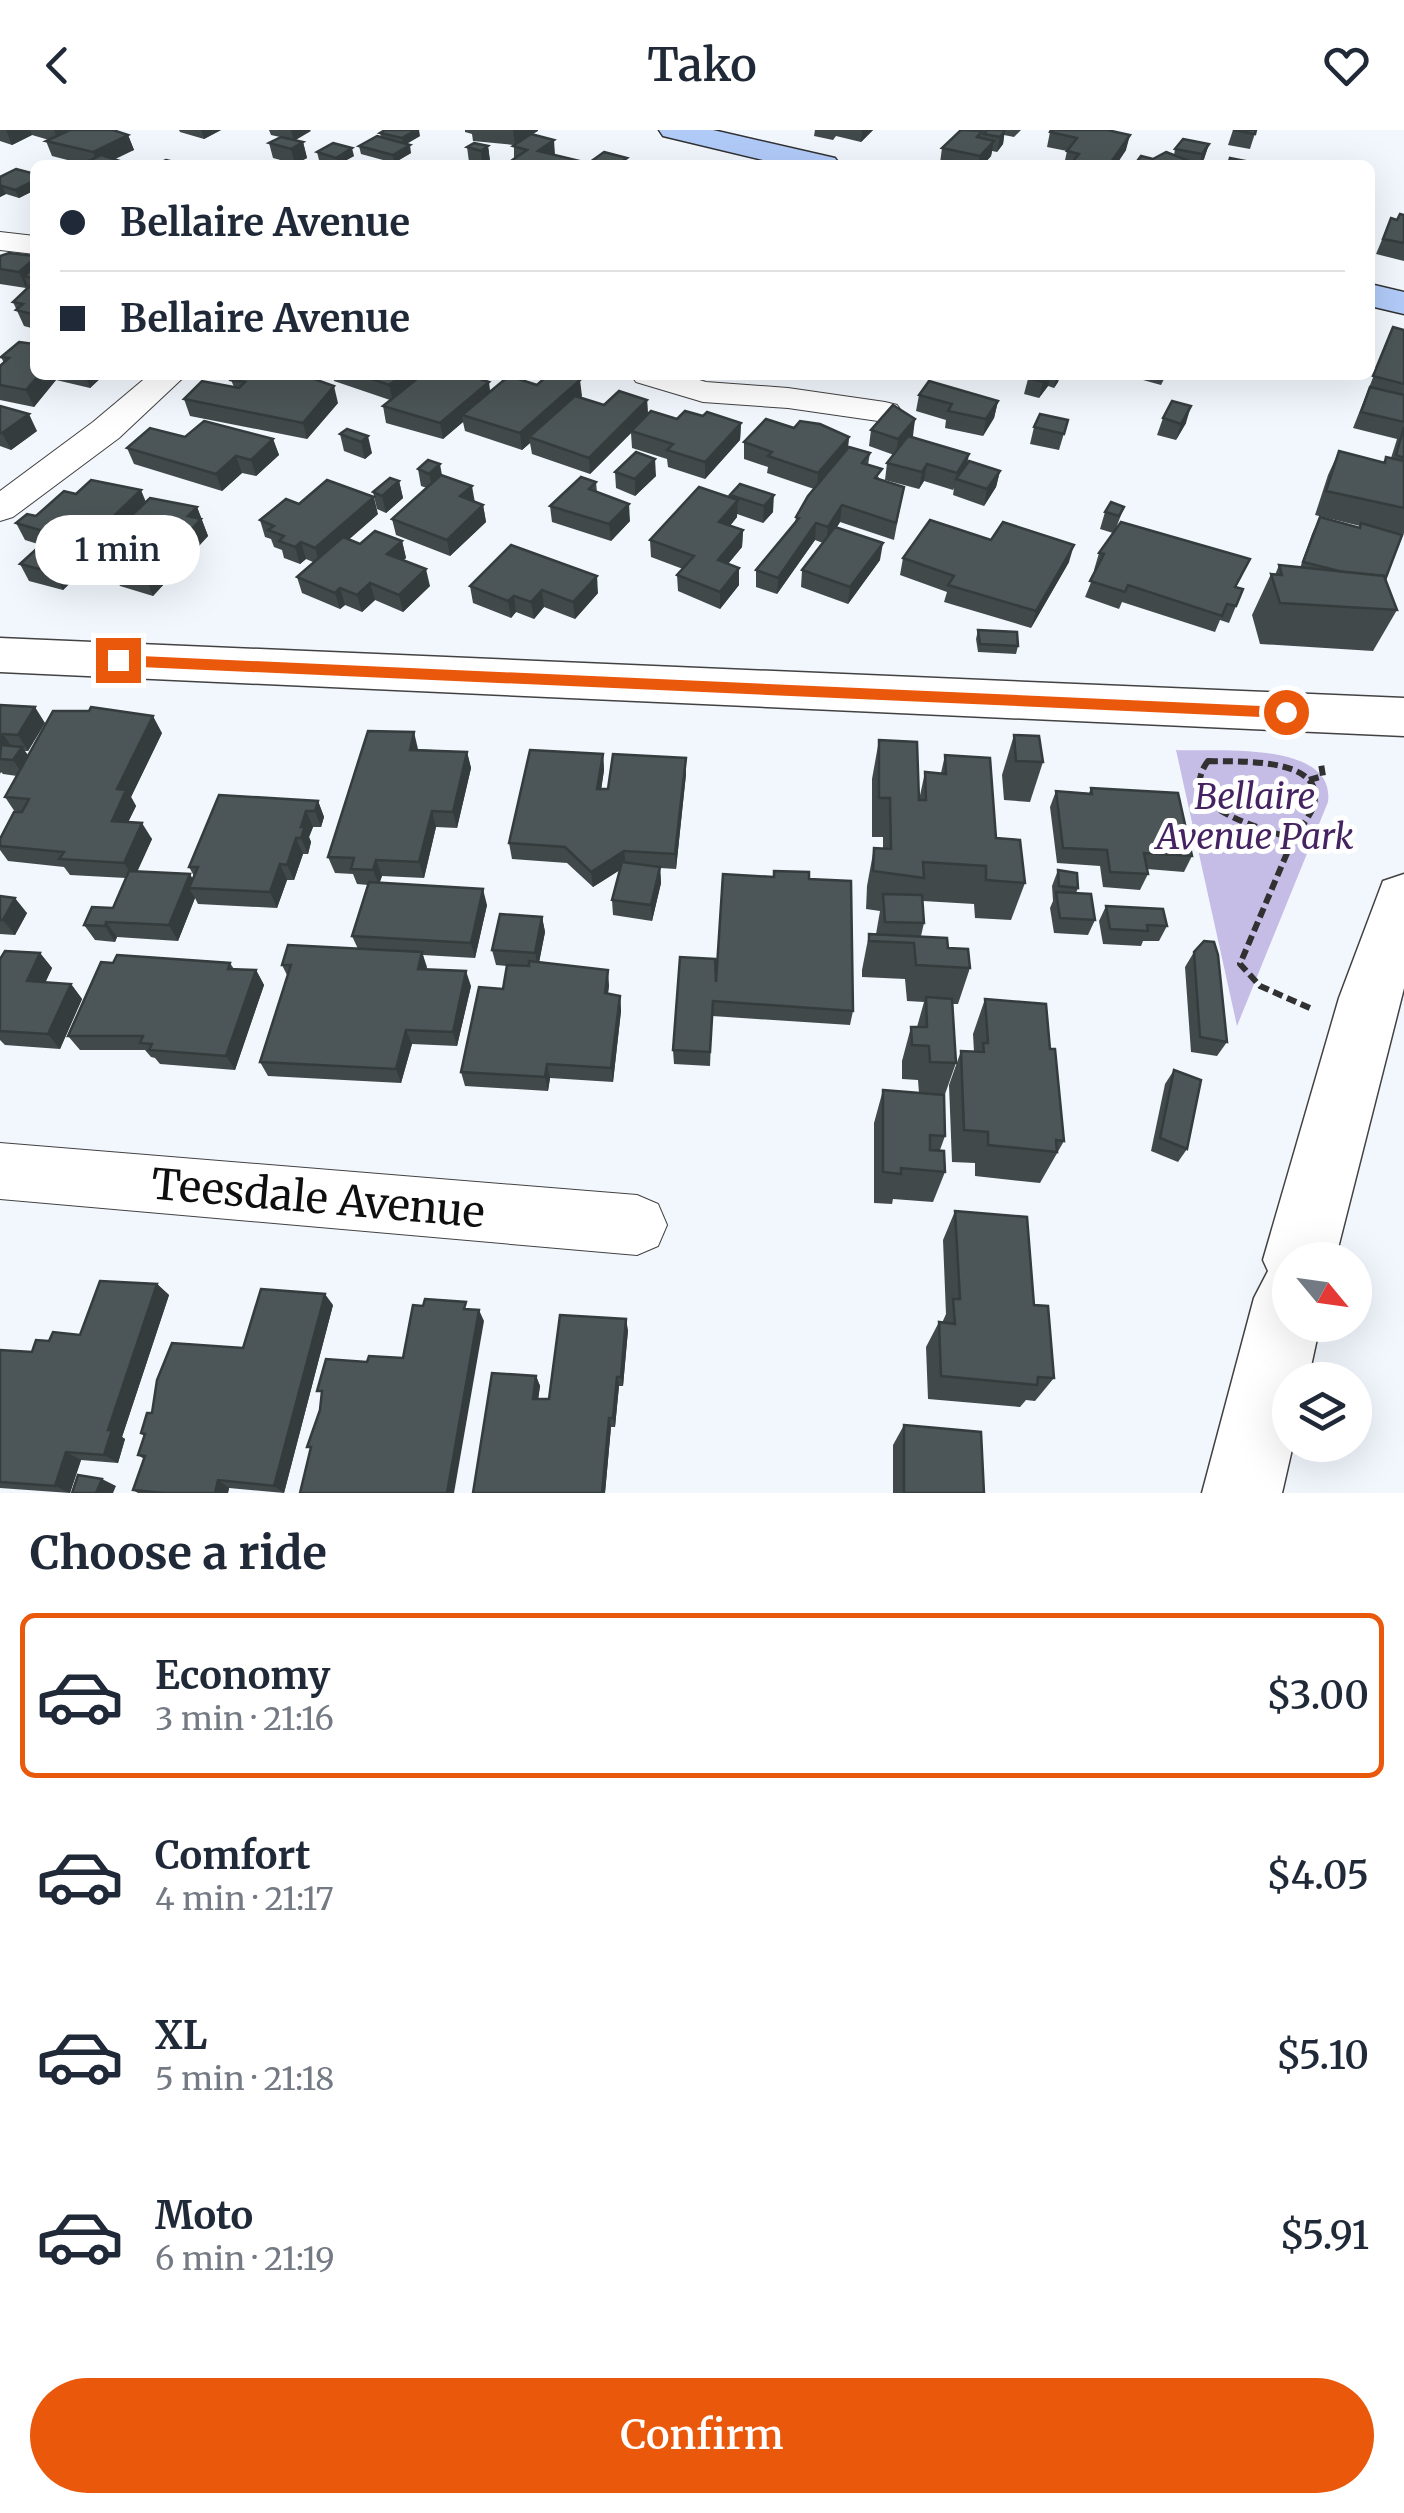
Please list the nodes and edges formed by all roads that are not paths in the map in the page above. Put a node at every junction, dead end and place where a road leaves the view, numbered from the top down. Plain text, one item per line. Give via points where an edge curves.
1 (674, 130) edge
2 (803, 160) edge
3 (0, 241) edge
4 (30, 244) edge
5 (1375, 296) edge
6 (1404, 303) edge
7 (163, 380) edge
8 (664, 380) edge
9 (884, 412) edge
10 (0, 509) edge
11 (0, 655) edge
12 (1404, 718) edge
13 (1404, 898) edge
14 (0, 1171) edge
15 (637, 1225) dead end
16 (1304, 1242) edge
17 (1279, 1342) edge
18 (1242, 1493) edge

1 - 2 main road
3 - 4 street
5 - 6 main road
7 - 10 street
8 - 9 street via 702,392
11 - 12 street
13 - 16 street
14 - 15 street, Teesdale Avenue
17 - 18 street

